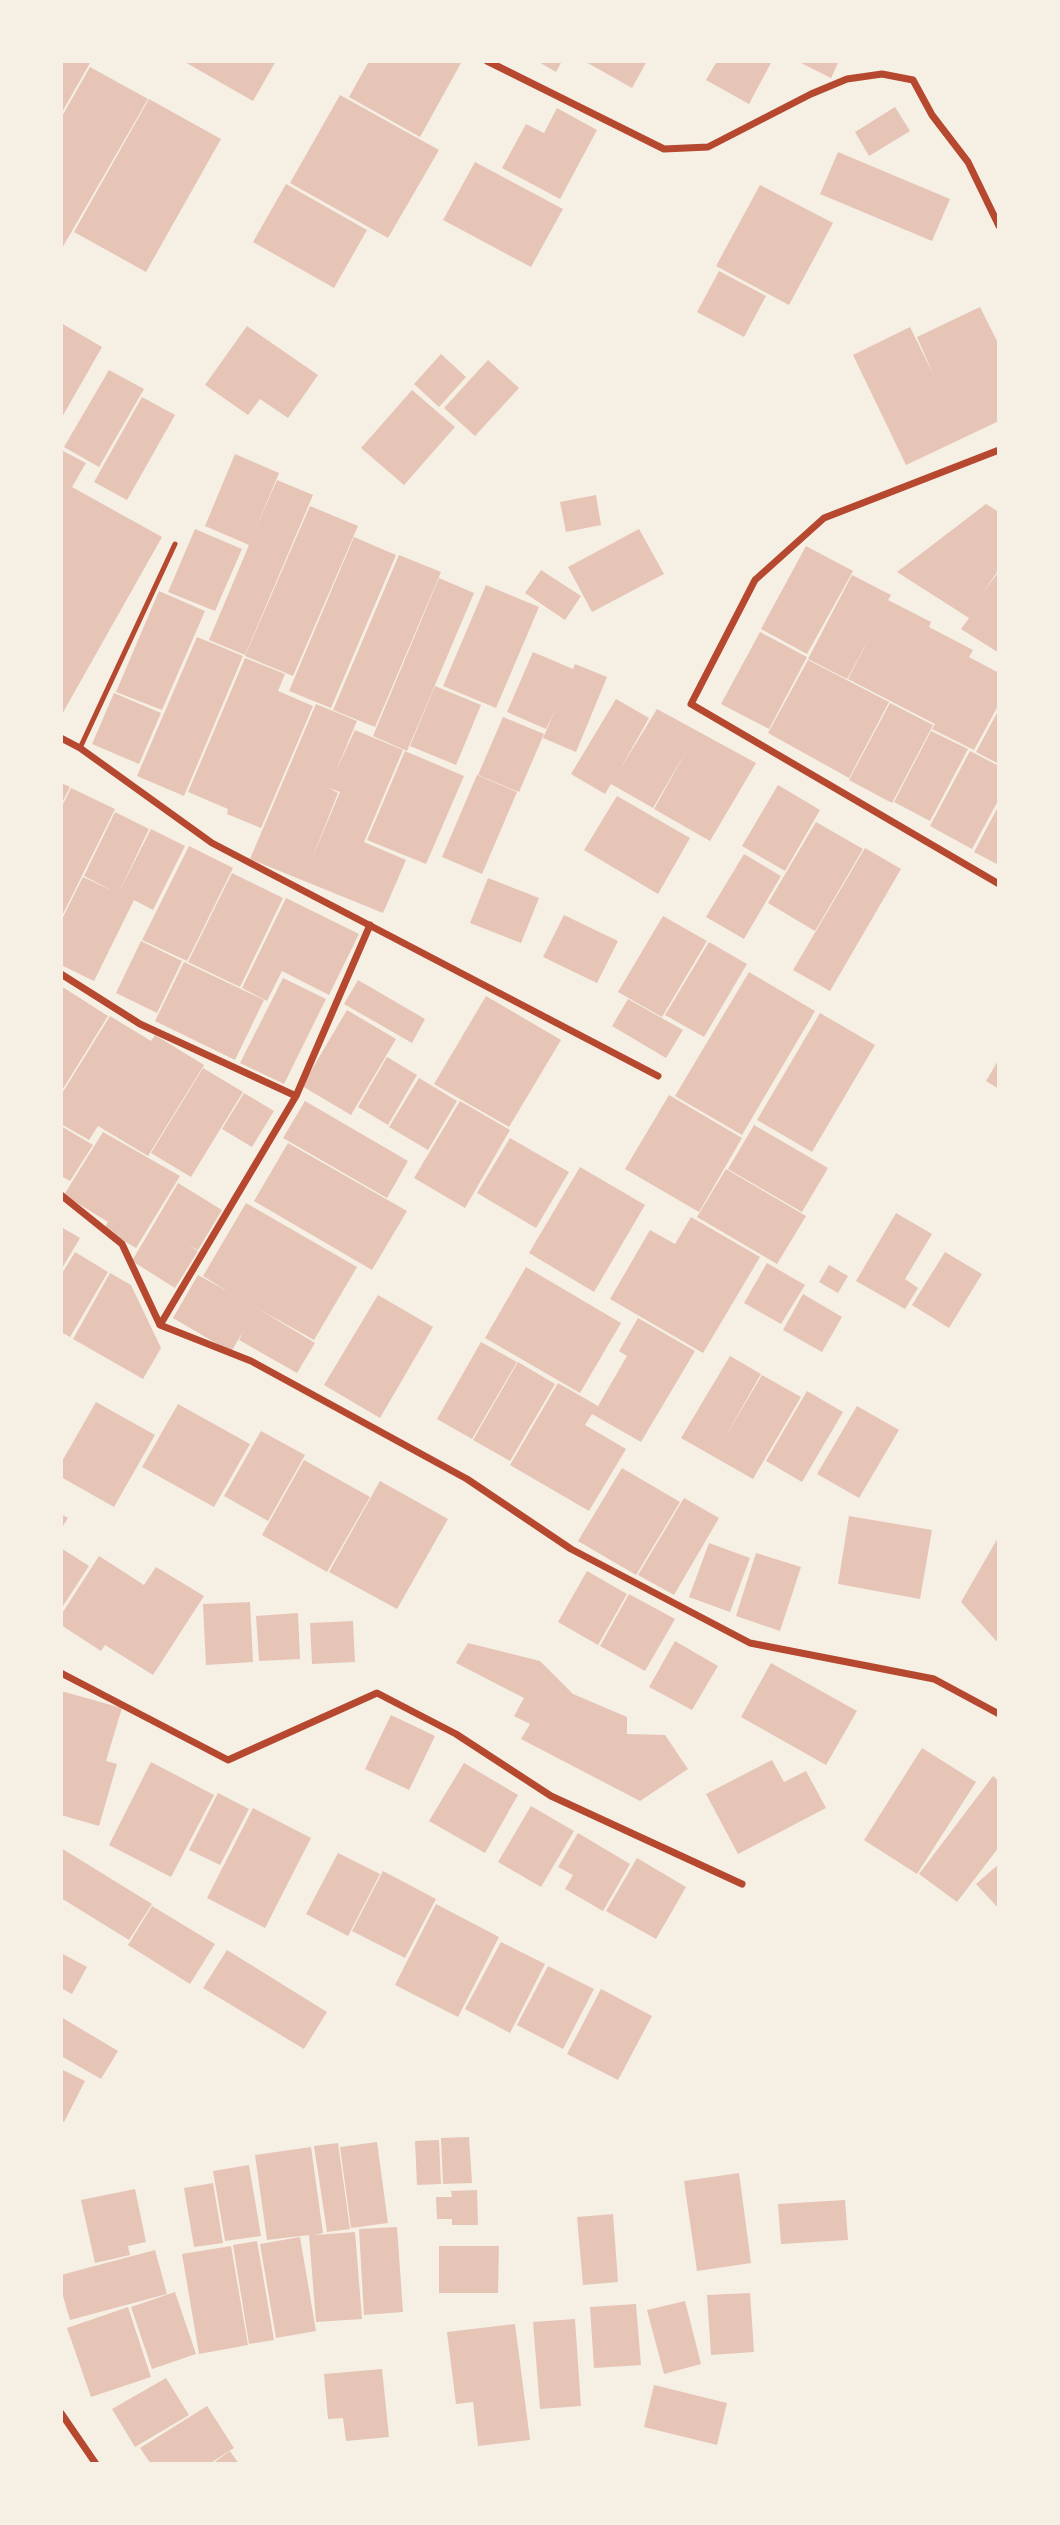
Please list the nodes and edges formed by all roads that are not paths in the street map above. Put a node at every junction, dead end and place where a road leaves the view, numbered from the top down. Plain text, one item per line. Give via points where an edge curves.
1 (487, 61) edge
2 (999, 226) edge
3 (999, 450) edge
4 (175, 544) dead end
5 (61, 738) edge
6 (80, 748) junction
7 (999, 884) edge
8 (370, 925) junction
9 (61, 974) edge
10 (658, 1076) dead end
11 (296, 1097) junction
12 (61, 1195) edge
13 (160, 1325) junction
14 (61, 1673) edge
15 (999, 1714) edge
16 (742, 1884) dead end
17 (61, 2413) edge
18 (96, 2464) edge

1 - 2 street via 664,149 708,147 847,79 882,74 913,80 932,115 968,162
3 - 7 street via 824,518 755,580 691,704
4 - 6 lane
5 - 6 street
6 - 8 street via 212,843
8 - 10 street
8 - 11 street
9 - 11 street via 140,1024
11 - 13 street
12 - 13 street via 122,1244
13 - 15 street via 251,1361 467,1479 571,1549 750,1643 934,1679
14 - 16 street via 228,1760 377,1692 456,1734 551,1796
17 - 18 street

